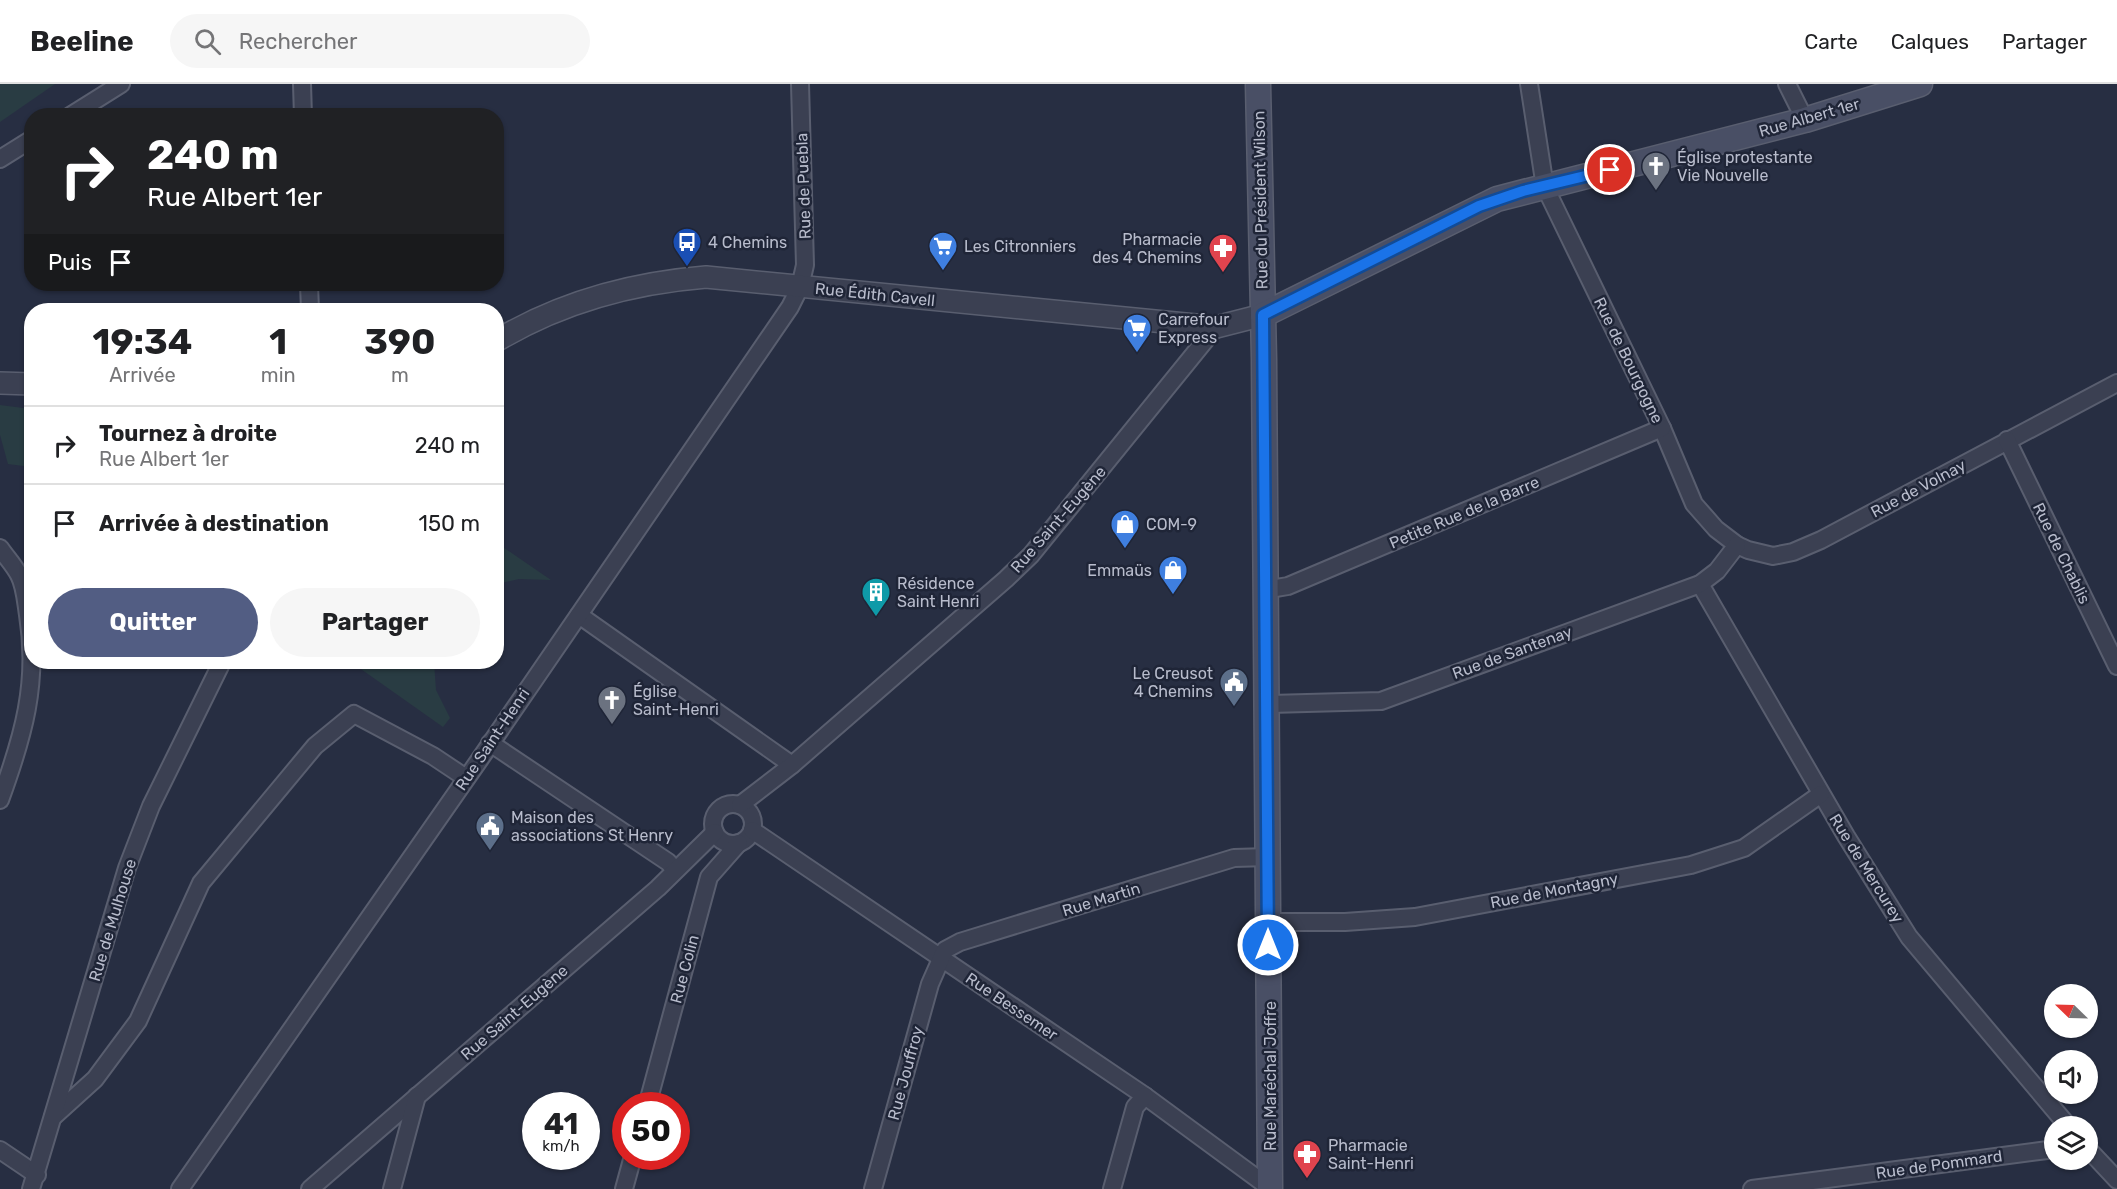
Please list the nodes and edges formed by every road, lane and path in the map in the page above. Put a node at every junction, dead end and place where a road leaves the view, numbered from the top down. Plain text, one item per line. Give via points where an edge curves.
1 (121, 84) edge
2 (302, 84) edge
3 (800, 84) edge
4 (1258, 84) edge
5 (1529, 84) edge
6 (1787, 84) edge
7 (1920, 84) edge
8 (83, 108) edge
9 (303, 108) edge
10 (1805, 120) junction
11 (24, 144) edge
12 (0, 159) edge
13 (1545, 187) junction
14 (800, 287) junction
15 (1263, 315) junction
16 (1216, 327) junction
17 (504, 336) edge
18 (0, 383) edge
19 (2117, 383) edge
20 (24, 384) edge
21 (1662, 429) junction
22 (2007, 440) junction
23 (1716, 529) joint
24 (1737, 545) junction
25 (0, 548) edge
26 (1700, 584) junction
27 (1264, 590) junction
28 (24, 591) edge
29 (579, 615) junction
30 (2117, 666) edge
31 (31, 669) edge
32 (219, 669) edge
33 (1266, 704) junction
34 (490, 743) junction
35 (792, 765) junction
36 (466, 778) junction
37 (1821, 794) junction
38 (0, 800) edge
39 (740, 805) junction
40 (752, 830) junction
41 (715, 832) junction
42 (739, 843) junction
43 (1268, 857) junction
44 (675, 870) junction
45 (1268, 922) junction
46 (940, 958) junction
47 (651, 1092) edge
48 (417, 1095) junction
49 (1145, 1096) junction
50 (2060, 1116) edge
51 (53, 1117) junction
52 (0, 1150) edge
53 (2044, 1150) edge
54 (2098, 1160) edge
55 (629, 1170) edge
56 (2117, 1180) edge
57 (34, 1182) edge
58 (1270, 1185) edge
59 (180, 1189) edge
60 (310, 1189) edge
61 (392, 1189) edge
62 (624, 1189) edge
63 (873, 1189) edge
64 (1112, 1189) edge
65 (1752, 1189) edge

1 - 8 street
2 - 9 street
3 - 14 street, Rue de Puebla via 805,265
4 - 15 main road, Rue du Président Wilson
5 - 13 street, Rue de Bourgogne
6 - 10 street
7 - 10 main road, Rue Albert 1er
10 - 13 main road, Rue Albert 1er
11 - 12 street
13 - 15 main road, Rue Albert 1er via 1479,206
13 - 21 street, Rue de Bourgogne
14 - 16 street, Rue Édith Cavell
14 - 17 street, Rue Édith Cavell via 706,277 657,282 576,302
14 - 29 street, Rue Saint-Henri
15 - 16 street, Rue Édith Cavell
15 - 27 main road, Rue Maréchal Joffre
16 - 35 street, Rue Saint-Eugène via 1031,555
18 - 20 street
19 - 22 street, Rue de Volnay
21 - 23 street, Rue de Bourgogne via 1694,504
21 - 27 street, Petite Rue de la Barre via 1288,586
22 - 24 street, Rue de Volnay via 1793,552 1773,556
22 - 30 street, Rue de Chablis
23 - 24 street, Rue de Volnay
24 - 26 street, Rue de Santenay via 1717,571
25 - 28 street via 20,576
26 - 33 street, Rue de Santenay via 1381,701
26 - 37 street, Rue de Mercurey
27 - 33 main road, Rue Maréchal Joffre
29 - 34 street, Rue Saint-Henri
29 - 35 street
31 - 38 street via 21,742
32 - 51 street, Rue de Mulhouse via 151,806 127,868
33 - 43 main road, Rue Maréchal Joffre
34 - 36 street, Rue Saint-Henri
34 - 44 street
35 - 39 street, Rue Saint-Eugène
36 - 51 street via 354,714 315,746 201,883 138,1021 95,1079
36 - 59 street, Rue Saint-Henri
37 - 45 street, Rue de Montagny via 1744,848 1690,865 1415,917
37 - 50 street, Rue de Mercurey via 1909,937
39 - 40 street via 751,816
39 - 41 street via 726,805 717,812
40 - 42 street
40 - 46 street, Rue Bessemer
41 - 42 street via 724,842
41 - 44 street, Rue Saint-Eugène
42 - 47 street, Rue Colin via 710,877
43 - 45 main road, Rue Maréchal Joffre
43 - 46 street, Rue Martin via 1234,858 960,942 945,950
44 - 48 street, Rue Saint-Eugène
45 - 58 main road, Rue Maréchal Joffre
46 - 49 street, Rue Bessemer
46 - 63 street, Rue Jouffroy
48 - 60 street, Rue Saint-Eugène
48 - 61 street
49 - 58 street, Rue Bessemer
49 - 64 street via 1135,1107
51 - 57 street, Rue de Mulhouse
52 - 57 street
53 - 65 street, Rue de Pommard
54 - 56 street
55 - 62 street

